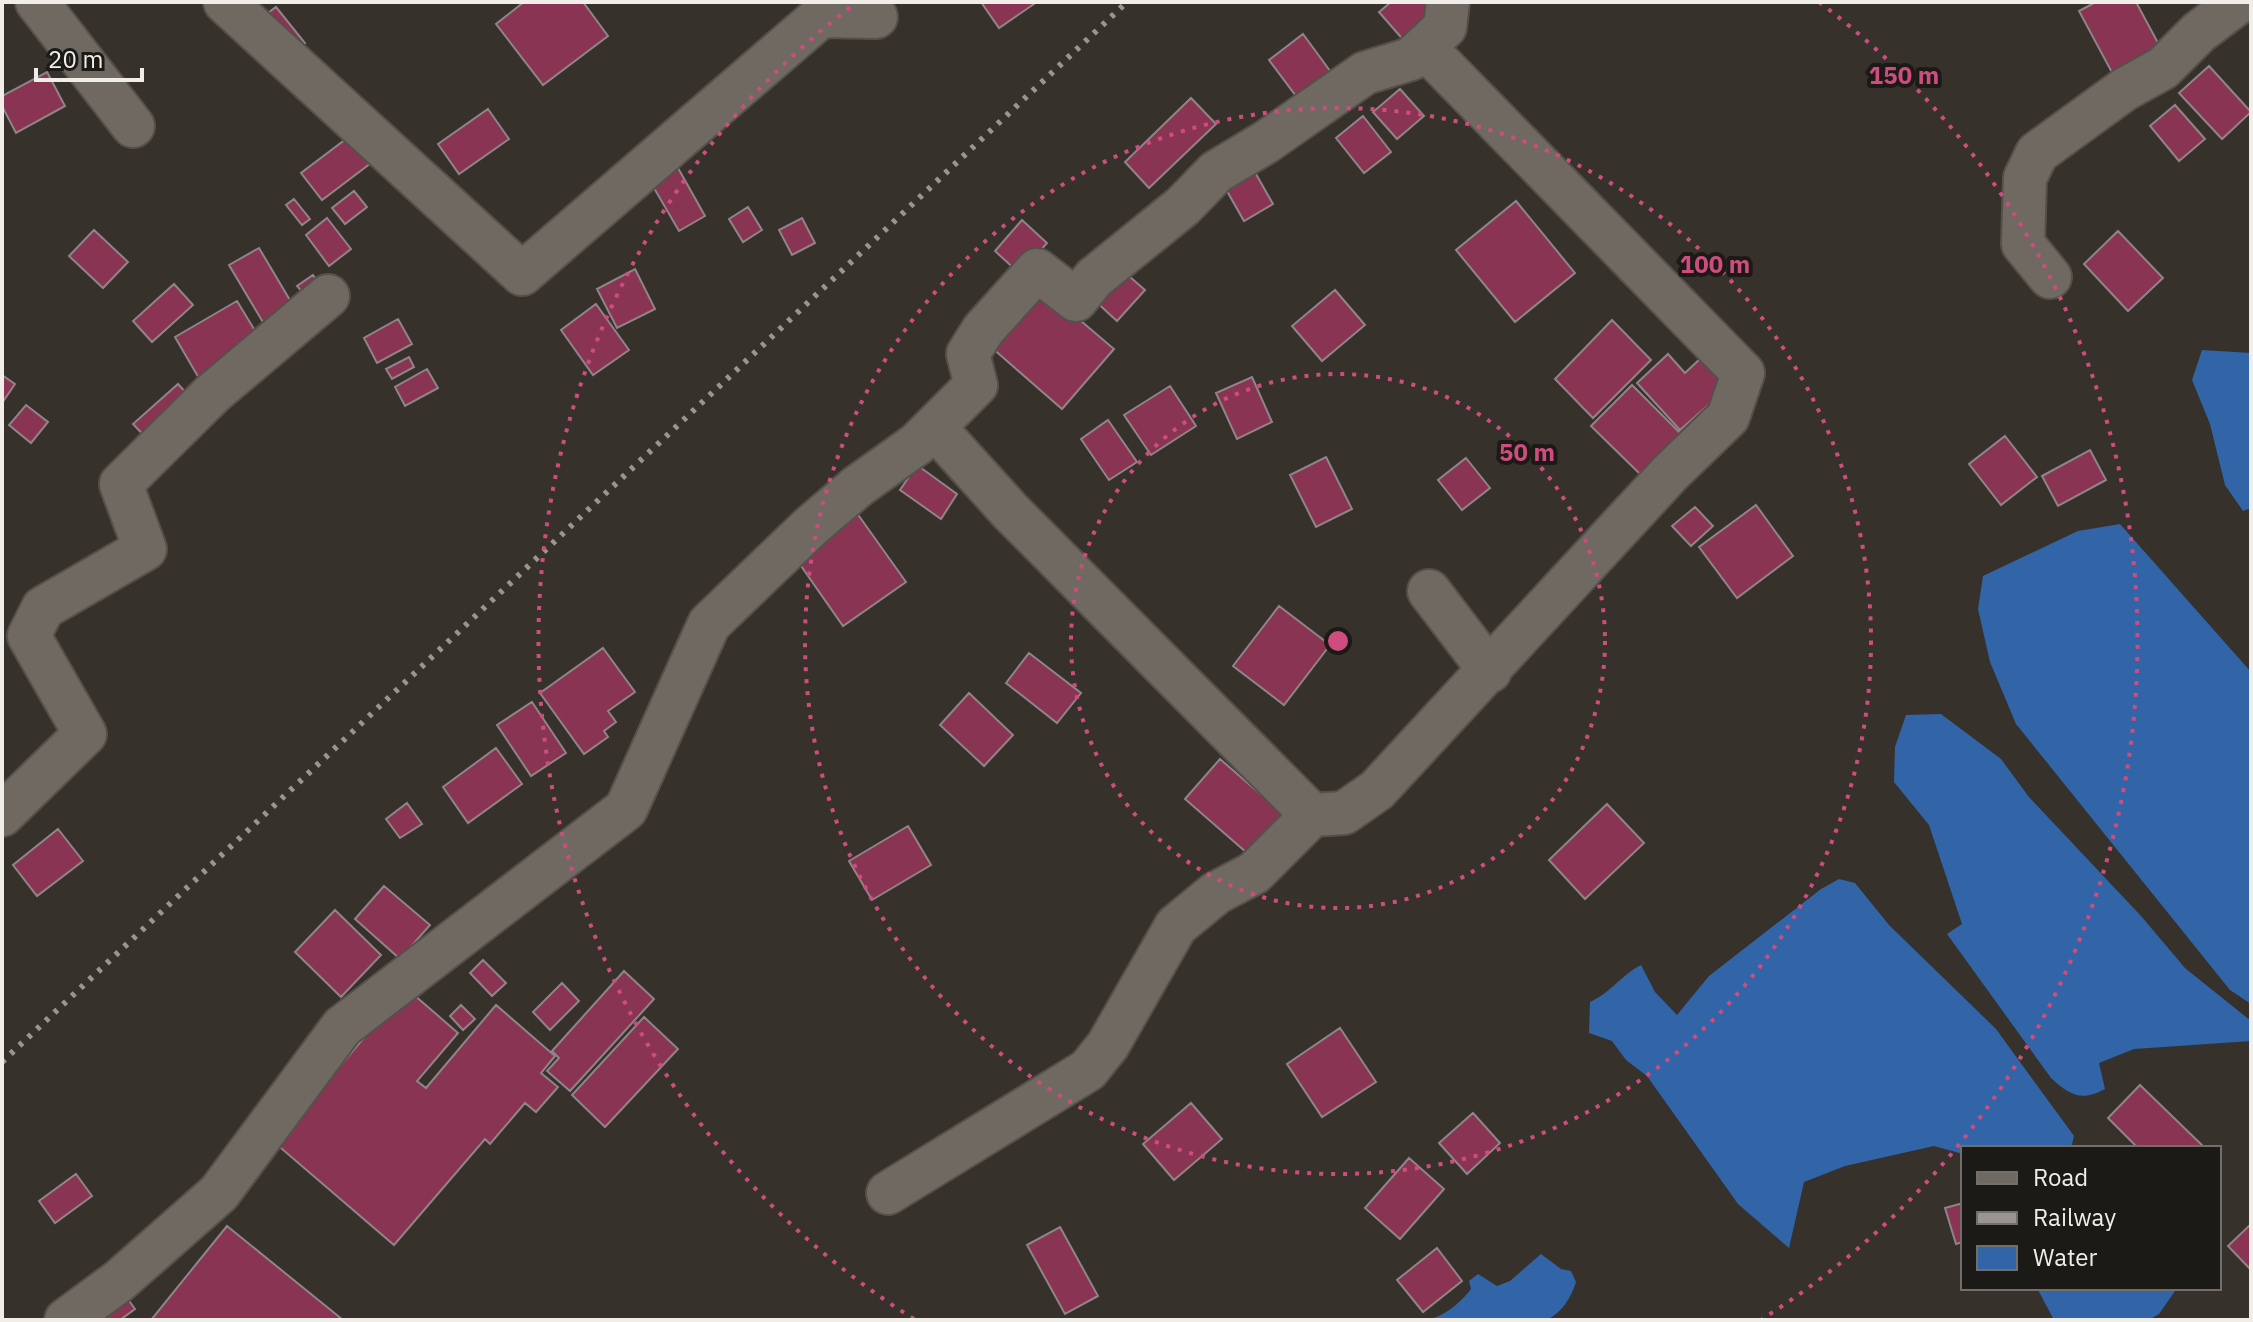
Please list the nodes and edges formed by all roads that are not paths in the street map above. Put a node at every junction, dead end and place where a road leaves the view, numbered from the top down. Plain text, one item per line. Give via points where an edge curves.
1 (37, 2) edge
2 (225, 2) edge
3 (1448, 2) edge
4 (2239, 2) edge
5 (876, 17) dead end
6 (1424, 47) junction
7 (133, 126) dead end
8 (2050, 277) dead end
9 (328, 296) dead end
10 (934, 427) junction
11 (1429, 591) dead end
12 (1490, 671) junction
13 (2, 815) edge
14 (1312, 815) junction
15 (888, 1193) dead end
16 (66, 1320) edge

1 - 7 street
2 - 5 street via 522,274 821,16
3 - 6 street via 1445,27
4 - 8 street via 2163,68 2037,153 2025,178 2023,244
6 - 10 street via 1411,59 1365,73 1216,172 1183,206 1094,278 1076,300 1037,270 983,330 968,354 976,385
6 - 12 street via 1743,373 1728,417 1670,473
9 - 13 street via 213,393 121,484 145,549 43,608 29,636 85,734
10 - 14 street via 1010,511
10 - 16 street via 810,527 709,624 626,809 342,1027 219,1193
11 - 12 street
12 - 14 street via 1377,790 1344,813
14 - 15 street via 1254,873 1216,893 1176,926 1108,1045 1088,1070

